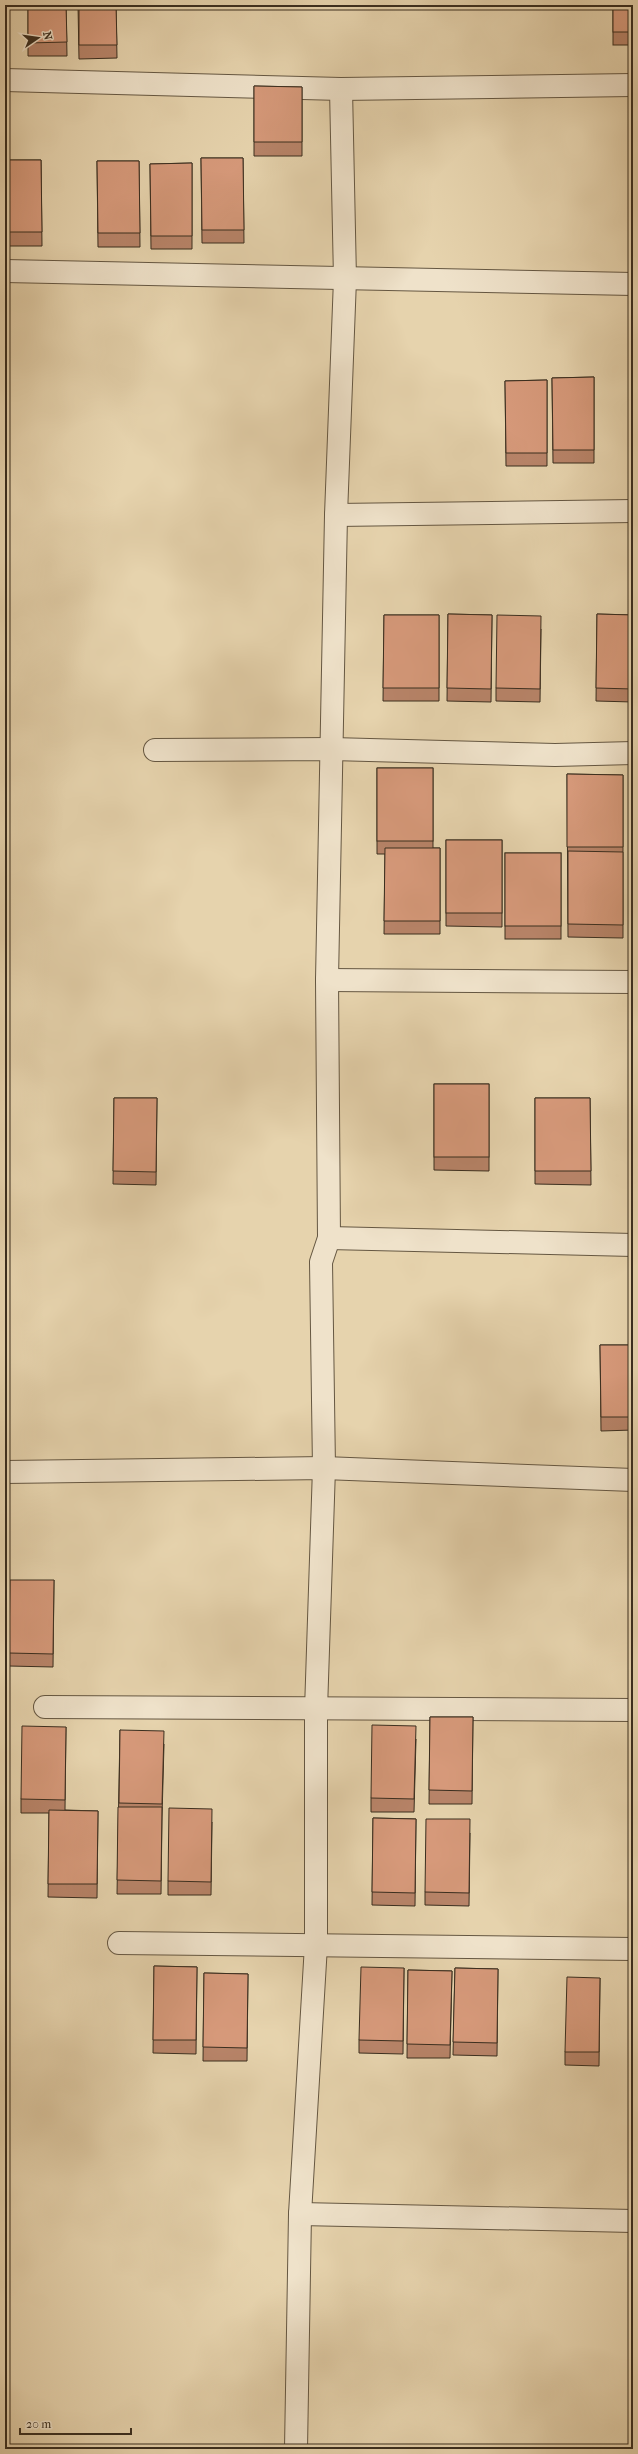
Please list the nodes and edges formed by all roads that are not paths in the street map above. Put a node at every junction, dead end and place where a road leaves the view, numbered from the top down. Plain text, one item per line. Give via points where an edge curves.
1 (5, 80) edge
2 (633, 85) edge
3 (341, 88) junction
4 (5, 271) edge
5 (345, 279) junction
6 (633, 284) edge
7 (633, 511) edge
8 (336, 515) junction
9 (332, 749) junction
10 (155, 750) dead end
11 (633, 754) edge
12 (327, 980) junction
13 (633, 982) edge
14 (329, 1238) junction
15 (633, 1245) edge
16 (324, 1468) junction
17 (5, 1472) edge
18 (633, 1480) edge
19 (45, 1707) dead end
20 (316, 1710) junction
21 (633, 1710) edge
22 (119, 1943) dead end
23 (316, 1945) junction
24 (633, 1949) edge
25 (300, 2214) junction
26 (633, 2221) edge
27 (296, 2449) edge

1 - 3 street
2 - 3 street
3 - 5 street
4 - 5 street
5 - 6 street
5 - 8 street
7 - 8 street
8 - 9 street
9 - 10 street
9 - 11 street via 555,755
9 - 12 street
12 - 13 street
12 - 14 street
14 - 15 street
14 - 16 street via 321,1262
16 - 17 street
16 - 18 street
16 - 20 street
19 - 20 street
20 - 21 street
20 - 23 street
22 - 23 street
23 - 24 street
23 - 25 street
25 - 26 street
25 - 27 street

